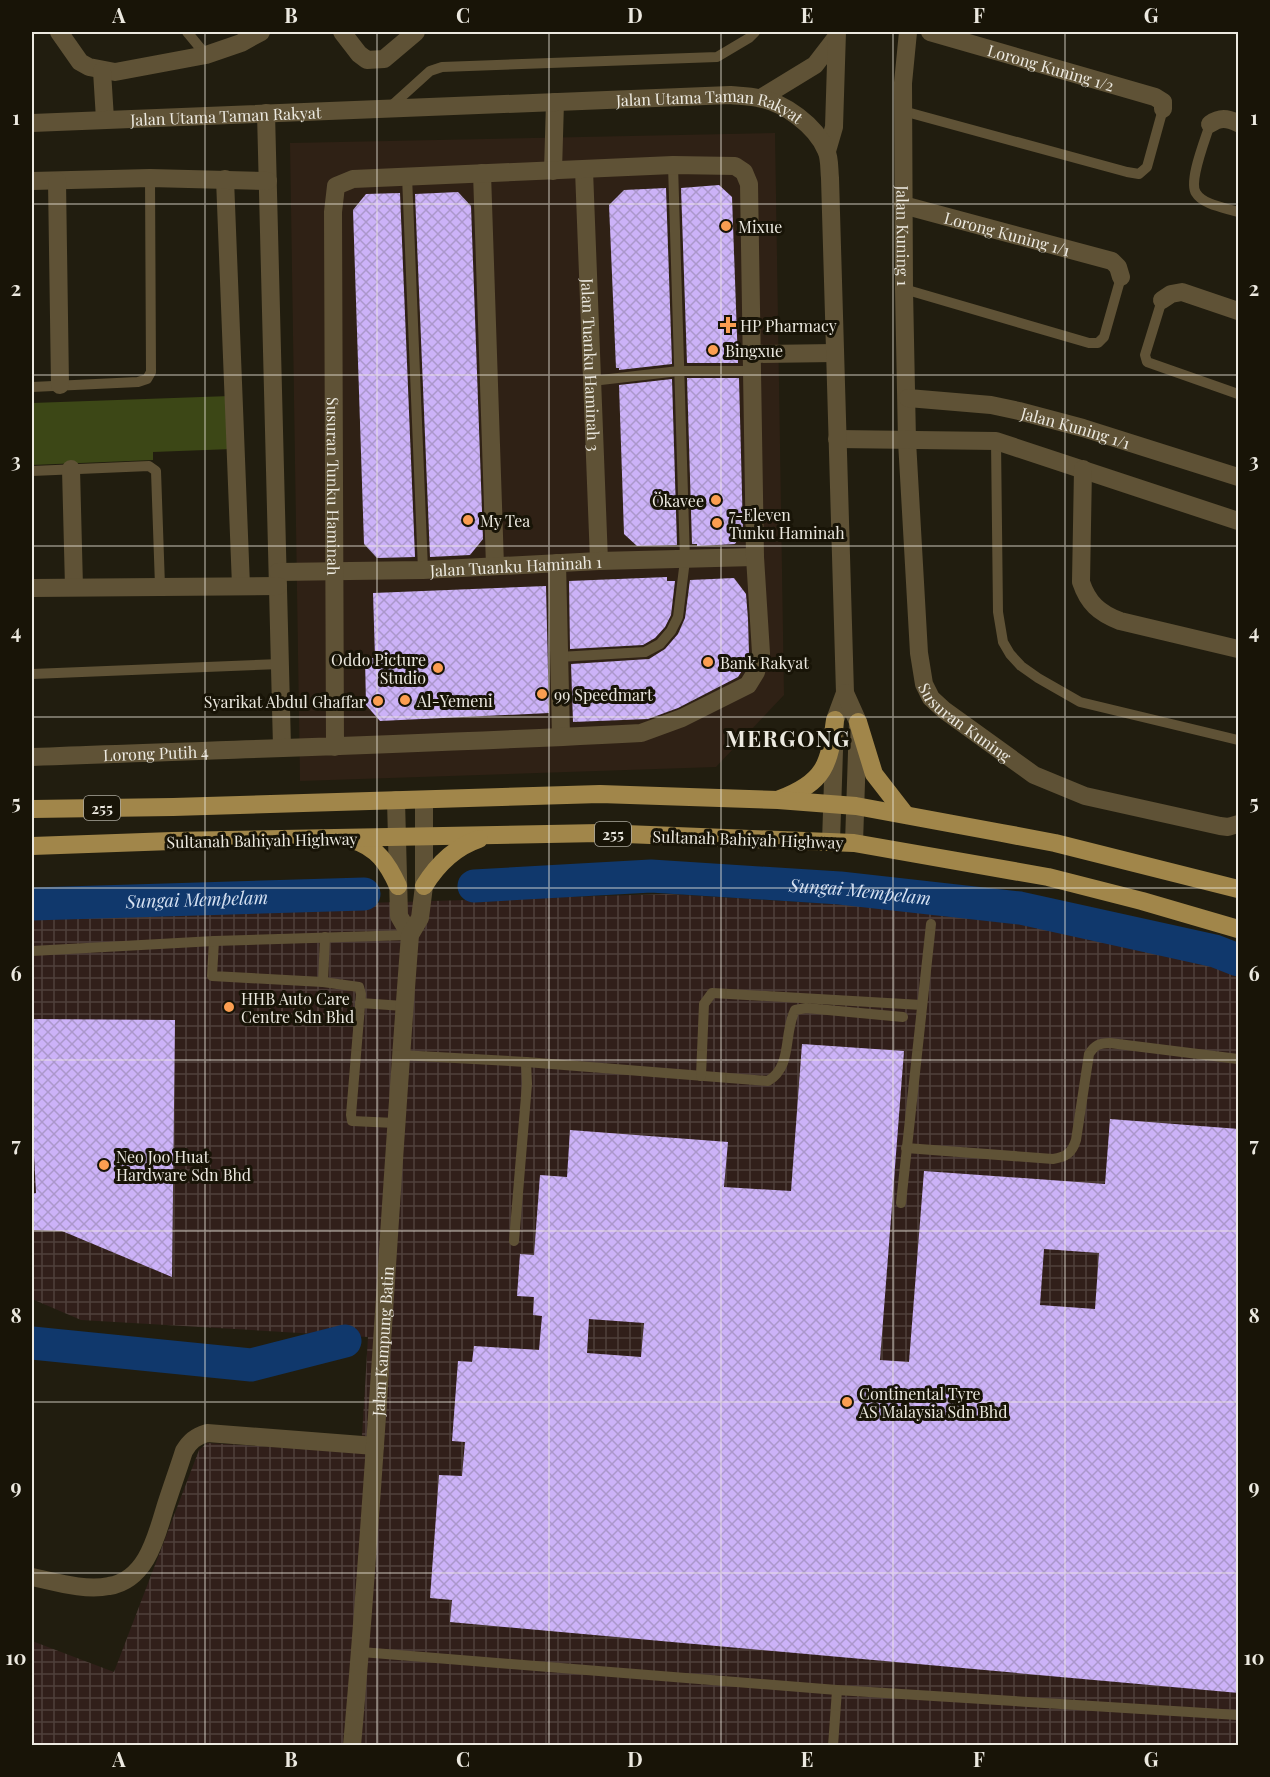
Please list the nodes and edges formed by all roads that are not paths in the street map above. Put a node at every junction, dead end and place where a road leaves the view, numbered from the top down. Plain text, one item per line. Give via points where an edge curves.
1 (58, 32) edge
2 (188, 32) edge
3 (261, 32) edge
4 (342, 32) edge
5 (416, 32) edge
6 (755, 32) edge
7 (908, 32) edge
8 (930, 32) edge
9 (836, 35) edge
10 (206, 55) junction
11 (102, 71) junction
12 (761, 98) junction
13 (555, 102) junction
14 (387, 109) junction
15 (1163, 110) joint
16 (903, 111) junction
17 (266, 113) junction
18 (105, 119) junction
19 (32, 123) edge
20 (1239, 123) edge
21 (1210, 124) joint
22 (827, 151) junction
23 (672, 165) junction
24 (584, 170) junction
25 (553, 171) junction
26 (482, 173) junction
27 (407, 176) junction
28 (150, 178) junction
29 (225, 179) junction
30 (32, 181) edge
31 (57, 181) junction
32 (268, 181) junction
33 (903, 205) junction
34 (1239, 212) edge
35 (1121, 277) joint
36 (904, 289) junction
37 (1162, 300) joint
38 (1239, 311) edge
39 (835, 353) junction
40 (753, 363) junction
41 (679, 371) junction
42 (592, 381) junction
43 (60, 385) junction
44 (32, 387) edge
45 (1239, 394) edge
46 (908, 398) junction
47 (837, 439) junction
48 (907, 441) junction
49 (996, 441) junction
50 (70, 469) junction
51 (1083, 469) junction
52 (32, 471) edge
53 (1239, 477) edge
54 (1239, 521) edge
55 (755, 557) junction
56 (685, 560) junction
57 (599, 561) junction
58 (557, 563) junction
59 (495, 566) junction
60 (423, 570) junction
61 (334, 572) junction
62 (278, 579) junction
63 (160, 586) junction
64 (241, 586) junction
65 (74, 587) junction
66 (32, 588) edge
67 (1239, 649) edge
68 (559, 657) junction
69 (280, 664) junction
70 (32, 674) edge
71 (845, 693) junction
72 (835, 720) junction
73 (858, 722) junction
74 (561, 737) junction
75 (1239, 740) edge
76 (282, 747) junction
77 (335, 747) junction
78 (32, 757) edge
79 (396, 800) junction
80 (424, 800) junction
81 (778, 800) junction
82 (833, 805) junction
83 (856, 806) junction
84 (32, 809) edge
85 (905, 814) junction
86 (1239, 824) edge
87 (489, 836) junction
88 (396, 837) junction
89 (424, 837) junction
90 (342, 838) junction
91 (831, 842) junction
92 (854, 843) junction
93 (32, 846) edge
94 (398, 886) junction
95 (424, 886) junction
96 (1239, 889) edge
97 (931, 924) dead end
98 (1239, 929) edge
99 (410, 935) junction
100 (325, 937) junction
101 (214, 941) junction
102 (32, 951) edge
103 (322, 982) junction
104 (360, 1003) junction
105 (922, 1005) junction
106 (404, 1006) junction
107 (903, 1017) dead end
108 (400, 1055) junction
109 (1239, 1059) edge
110 (526, 1062) junction
111 (701, 1076) junction
112 (395, 1123) junction
113 (906, 1148) junction
114 (901, 1203) dead end
115 (514, 1241) dead end
116 (375, 1446) junction
117 (32, 1578) edge
118 (361, 1652) junction
119 (837, 1690) junction
120 (1239, 1715) edge
121 (352, 1746) edge
122 (833, 1746) edge

1 - 11 street via 80,62
2 - 10 lane
3 - 10 street
4 - 5 street via 367,60 384,58
6 - 14 lane via 717,57 442,68 429,71
7 - 16 street, Jalan Kuning 1
8 - 15 street, Lorong Kuning 1/2 via 1155,97 1163,102
9 - 12 street via 815,65
9 - 22 street via 834,127
10 - 11 street via 127,71
11 - 18 street
12 - 13 street, Jalan Utama Taman Rakyat via 730,95
12 - 22 street, Jalan Utama Taman Rakyat via 805,121
13 - 14 street, Jalan Utama Taman Rakyat
13 - 25 street
14 - 17 street, Jalan Utama Taman Rakyat
15 - 16 lane via 1147,167 1139,174
16 - 33 street, Jalan Kuning 1
17 - 18 street, Jalan Utama Taman Rakyat
17 - 32 street
18 - 19 street, Jalan Utama Taman Rakyat
20 - 21 street via 1227,118
21 - 34 lane via 1193,182 1196,193
22 - 39 street, Jalan Utama Taman Rakyat
23 - 24 street, Susuran Tunku Haminah
23 - 40 street, Susuran Tunku Haminah via 735,166 744,172 749,184
23 - 41 lane
24 - 25 street, Susuran Tunku Haminah
24 - 42 street, Jalan Tuanku Haminah 3
25 - 26 street, Susuran Tunku Haminah
26 - 27 street, Susuran Tunku Haminah
26 - 59 street
27 - 60 lane
27 - 61 street, Susuran Tunku Haminah via 353,179 336,186
28 - 29 street
28 - 31 street
28 - 43 lane via 147,379
29 - 32 street
29 - 64 street
30 - 31 street
31 - 43 street
32 - 62 street
33 - 35 street, Lorong Kuning 1/1 via 1112,261
33 - 36 street, Jalan Kuning 1
35 - 36 lane via 1104,337 1098,343
36 - 46 street, Jalan Kuning 1
37 - 38 street via 1182,292
37 - 45 lane via 1145,355 1147,362
39 - 40 street
39 - 47 street, Jalan Utama Taman Rakyat
40 - 41 lane
40 - 55 street
41 - 42 lane
41 - 56 lane
42 - 57 street, Jalan Tuanku Haminah 3
43 - 44 lane
46 - 48 street, Jalan Kuning 1
46 - 53 street, Jalan Kuning 1/1 via 1019,411
47 - 48 street
47 - 71 street, Jalan Utama Taman Rakyat
48 - 49 street
48 - 86 street, Susuran Kuning via 920,670 932,698 1018,765 1068,790 1220,826
49 - 51 street
49 - 75 lane via 998,612 1003,642 1010,654 1038,678 1080,702
50 - 52 lane
50 - 63 lane via 149,466 156,471
50 - 65 street
51 - 54 street
51 - 67 street via 1081,582 1093,606 1120,621
55 - 56 street, Jalan Tuanku Haminah 1
55 - 74 street via 762,653 748,685 682,718 641,733
56 - 57 street, Jalan Tuanku Haminah 1
56 - 68 lane via 678,617 660,644 645,652
57 - 58 street, Jalan Tuanku Haminah 1
58 - 59 street, Jalan Tuanku Haminah 1
58 - 68 street
59 - 60 street, Jalan Tuanku Haminah 1
60 - 61 street, Jalan Tuanku Haminah 1
61 - 62 street, Jalan Tuanku Haminah 1
61 - 77 street, Susuran Tunku Haminah
62 - 64 street, Jalan Tuanku Haminah 1
62 - 69 street
63 - 64 street, Jalan Tuanku Haminah 1
63 - 65 street, Jalan Tuanku Haminah 1
65 - 66 street, Jalan Tuanku Haminah 1
68 - 74 street
69 - 70 lane
69 - 76 street
71 - 72 street, Jalan Utama Taman Rakyat
71 - 73 street, Jalan Utama Taman Rakyat
72 - 81 main road via 828,762 816,779
72 - 82 street, Jalan Utama Taman Rakyat
73 - 83 street, Jalan Utama Taman Rakyat
73 - 85 main road via 874,774
74 - 77 street
76 - 77 street, Lorong Putih 4
76 - 78 street, Lorong Putih 4
79 - 80 main road, Sultanah Bahiyah Highway / 255
79 - 84 main road, Sultanah Bahiyah Highway / 255
79 - 88 street, Jalan Kampung Batin
80 - 81 main road, Sultanah Bahiyah Highway / 255 via 600,794
80 - 89 street, Jalan Kampung Batin
81 - 82 main road, Sultanah Bahiyah Highway / 255
82 - 83 main road, Sultanah Bahiyah Highway / 255
82 - 91 street, Jalan Utama Taman Rakyat
83 - 85 main road, Sultanah Bahiyah Highway / 255
83 - 92 street, Jalan Utama Taman Rakyat
85 - 96 main road, Sultanah Bahiyah Highway / 255 via 1055,843
87 - 89 main road, Sultanah Bahiyah Highway / 255
87 - 91 main road, Sultanah Bahiyah Highway / 255 via 600,833
87 - 95 main road via 448,856
88 - 89 main road, Sultanah Bahiyah Highway / 255
88 - 90 main road, Sultanah Bahiyah Highway / 255
88 - 94 street, Jalan Kampung Batin
89 - 95 street, Jalan Kampung Batin
90 - 93 main road, Sultanah Bahiyah Highway / 255
90 - 94 main road via 362,842 379,854
91 - 92 main road, Sultanah Bahiyah Highway / 255
92 - 98 main road, Sultanah Bahiyah Highway / 255 via 1048,877
94 - 99 street, Jalan Kampung Batin via 399,916
95 - 99 street, Jalan Kampung Batin via 420,918
97 - 105 lane
99 - 100 lane
99 - 106 street, Jalan Kampung Batin
100 - 101 lane
100 - 103 lane
101 - 102 lane
101 - 103 lane via 212,976
103 - 104 lane via 359,987
104 - 106 lane
104 - 112 lane via 352,1121
105 - 111 lane via 712,993 704,1004
105 - 113 lane
106 - 108 street, Jalan Kampung Batin
107 - 111 lane via 795,1010 789,1023 785,1059 777,1076 768,1081
108 - 110 lane
108 - 112 street, Jalan Kampung Batin
109 - 113 lane via 1099,1043 1089,1054 1076,1140 1068,1155 1053,1159
110 - 111 lane
110 - 115 lane
112 - 116 street, Jalan Kampung Batin
113 - 114 lane
116 - 117 street via 207,1433 197,1436 184,1451 150,1552 132,1576 108,1587
116 - 118 street, Jalan Kampung Batin
118 - 119 lane
118 - 121 street, Jalan Kampung Batin
119 - 120 lane
119 - 122 lane

